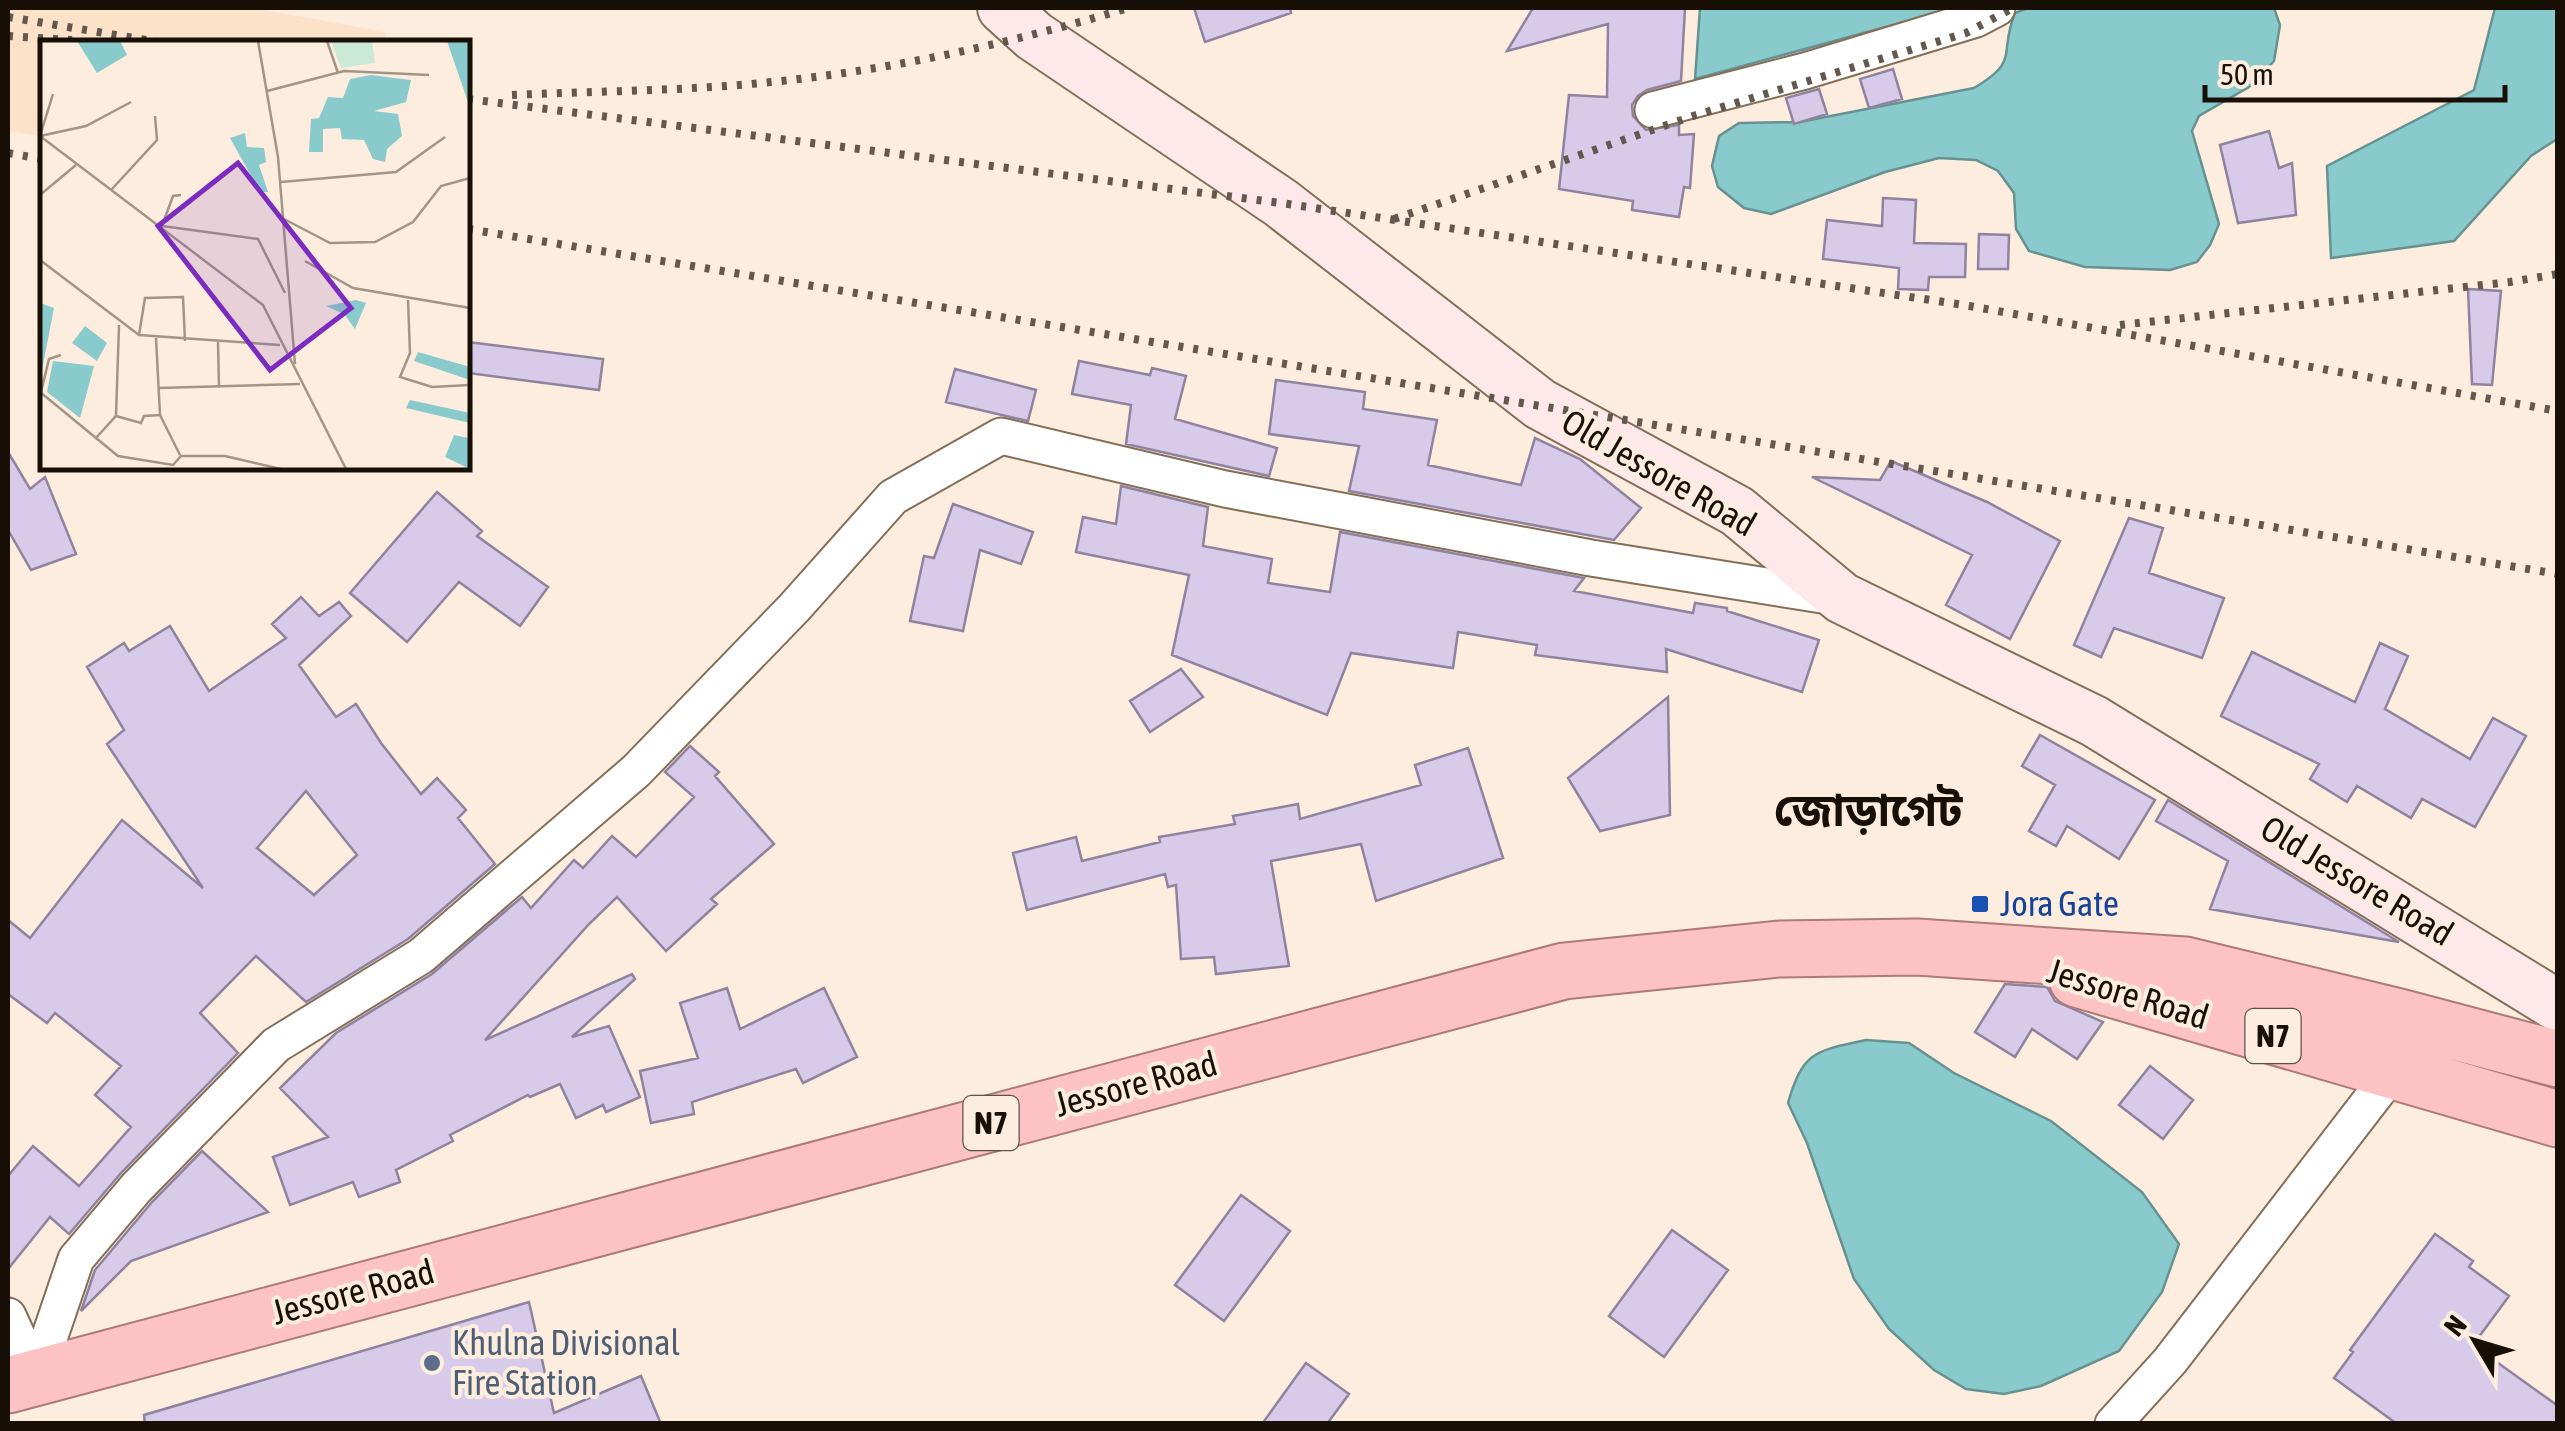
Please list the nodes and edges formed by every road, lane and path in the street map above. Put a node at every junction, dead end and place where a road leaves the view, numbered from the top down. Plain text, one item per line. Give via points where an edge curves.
1 (1002, 8) edge
2 (1997, 8) edge
3 (1653, 110) dead end
4 (1842, 598) junction
5 (1988, 952) junction
6 (2558, 1006) edge
7 (2558, 1059) edge
8 (2394, 1070) junction
9 (2558, 1119) edge
10 (8, 1316) edge
11 (22, 1381) edge
12 (2114, 1424) edge

1 - 4 main road, Old Jessore Road via 1281,203 1540,404 1737,511
2 - 3 street via 1805,71
4 - 6 main road, Old Jessore Road via 2094,721
4 - 11 street via 1225,489 1001,436 893,497 636,771 421,956 276,1045 76,1259
5 - 7 highway, Jessore Road / N7 via 2186,966
5 - 8 highway, Jessore Road / N7
5 - 11 highway, Jessore Road / N7 via 1779,949 1564,971
8 - 9 highway, Jessore Road / N7
8 - 12 street via 2170,1362
10 - 11 street

